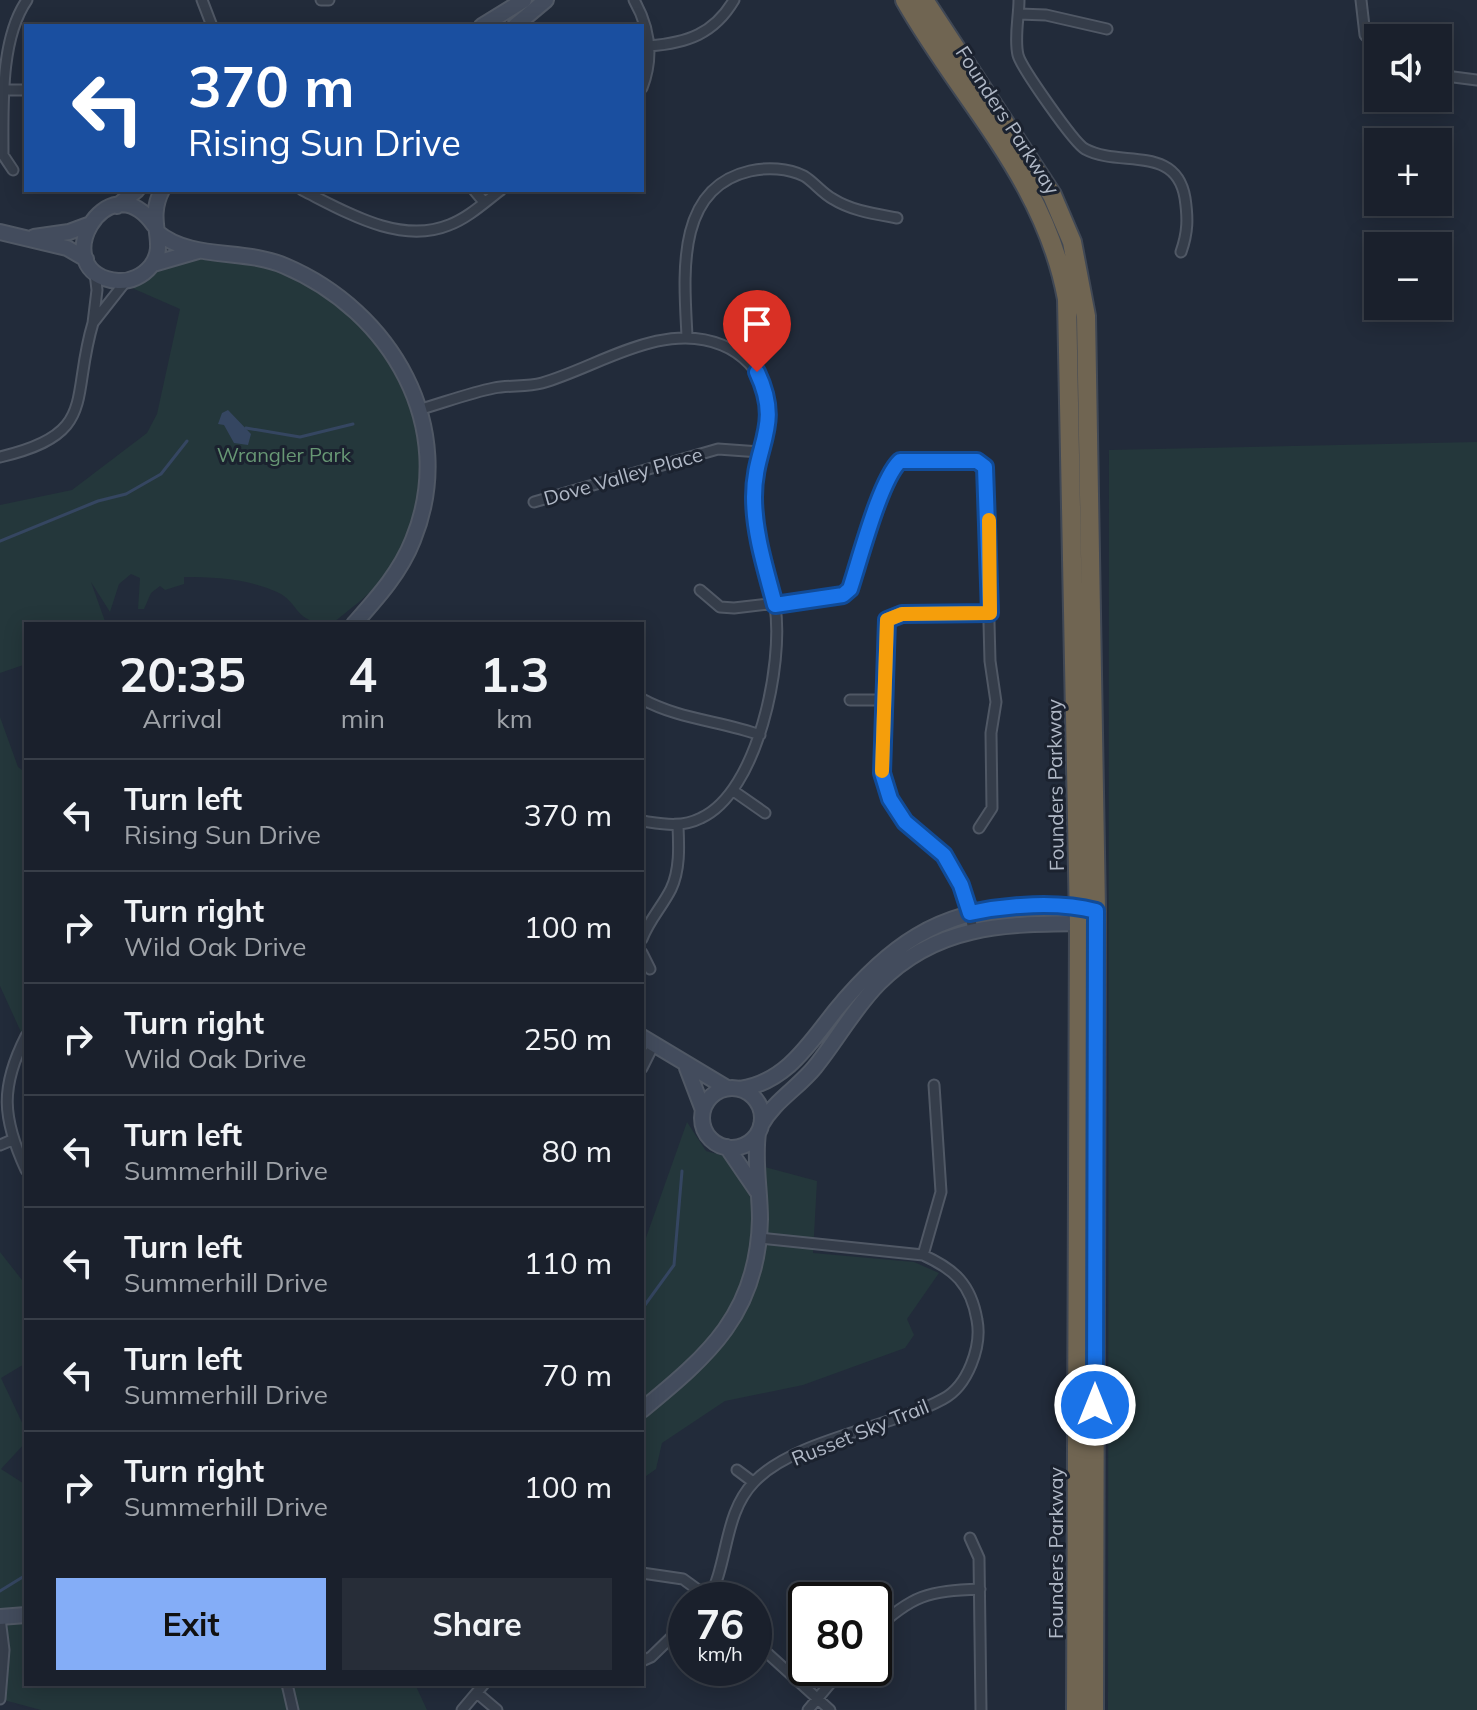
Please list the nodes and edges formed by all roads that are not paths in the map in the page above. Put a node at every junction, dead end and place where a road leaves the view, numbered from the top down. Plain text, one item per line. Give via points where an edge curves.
1 (27, 0) edge
2 (202, 0) edge
3 (321, 0) edge
4 (329, 0) edge
5 (524, 0) edge
6 (546, 0) edge
7 (634, 0) edge
8 (734, 0) edge
9 (905, 0) edge
10 (924, 0) edge
11 (1019, 0) edge
12 (1361, 0) edge
13 (1019, 14) junction
14 (211, 24) edge
15 (485, 24) edge
16 (517, 24) edge
17 (1364, 26) edge
18 (1107, 29) dead end
19 (649, 46) junction
20 (644, 76) edge
21 (1452, 77) edge
22 (1477, 80) edge
23 (3, 90) junction
24 (24, 90) edge
25 (13, 170) dead end
26 (134, 192) edge
27 (161, 192) edge
28 (306, 192) edge
29 (476, 192) edge
30 (498, 192) edge
31 (484, 202) junction
32 (117, 206) junction
33 (897, 218) dead end
34 (88, 225) junction
35 (156, 228) junction
36 (0, 232) edge
37 (26, 237) junction
38 (202, 251) junction
39 (1181, 252) dead end
40 (90, 264) junction
41 (153, 264) junction
42 (126, 281) junction
43 (93, 323) junction
44 (687, 336) junction
45 (418, 410) junction
46 (760, 452) junction
47 (0, 457) edge
48 (534, 502) dead end
49 (700, 590) dead end
50 (775, 605) junction
51 (990, 613) junction
52 (356, 622) edge
53 (644, 700) edge
54 (850, 700) dead end
55 (884, 700) junction
56 (760, 735) junction
57 (735, 792) junction
58 (765, 813) dead end
59 (644, 821) edge
60 (678, 826) junction
61 (979, 828) dead end
62 (970, 913) junction
63 (1085, 914) junction
64 (973, 930) junction
65 (644, 933) edge
66 (644, 957) edge
67 (650, 969) dead end
68 (24, 1039) edge
69 (648, 1041) edge
70 (0, 1050) edge
71 (12, 1056) junction
72 (684, 1064) junction
73 (934, 1085) dead end
74 (733, 1089) junction
75 (703, 1110) junction
76 (759, 1129) junction
77 (12, 1140) junction
78 (0, 1145) edge
79 (727, 1147) junction
80 (24, 1166) edge
81 (759, 1195) junction
82 (759, 1238) junction
83 (923, 1255) junction
84 (644, 1408) edge
85 (737, 1470) dead end
86 (753, 1482) junction
87 (970, 1538) dead end
88 (644, 1573) edge
89 (687, 1582) edge
90 (715, 1582) edge
91 (980, 1589) junction
92 (892, 1614) edge
93 (24, 1615) edge
94 (0, 1617) edge
95 (668, 1640) edge
96 (772, 1657) edge
97 (644, 1660) edge
98 (287, 1686) edge
99 (482, 1686) edge
100 (828, 1686) edge
101 (477, 1693) junction
102 (0, 1699) edge
103 (818, 1699) junction
104 (293, 1710) edge
105 (462, 1710) edge
106 (497, 1710) edge
107 (808, 1710) edge
108 (830, 1710) edge
109 (981, 1710) edge
110 (1076, 1710) edge
111 (1094, 1710) edge

1 - 23 street via 5,38
2 - 14 street
3 - 4 street
5 - 15 street
6 - 16 street
7 - 19 street via 648,30
8 - 19 street via 705,33 680,43
9 - 63 highway, Founders Parkway via 1037,203 1064,281 1070,333
10 - 63 highway, Founders Parkway via 1052,195 1067,226 1080,277 1088,332
11 - 13 street
12 - 17 street
13 - 18 street
13 - 39 street via 1017,51 1022,67 1077,143 1103,155 1151,160 1176,173 1188,218
19 - 20 street
21 - 22 street
23 - 24 street
23 - 25 street via 3,155
26 - 32 street
27 - 35 street via 155,205
28 - 31 street via 408,232 453,224
29 - 31 street
30 - 31 street
32 - 34 street via 103,210
32 - 35 street via 139,210
33 - 44 street via 834,200 803,176 768,167 730,176 704,196 690,235 684,279
34 - 37 street
34 - 40 street via 83,242
35 - 38 street via 172,241
35 - 41 street via 159,248
36 - 37 street
37 - 40 street via 67,248
38 - 41 street
38 - 45 street via 254,256 313,278 370,324 393,352
40 - 42 street via 108,279
40 - 43 street via 97,290
41 - 42 street
42 - 43 street
43 - 47 street via 81,398 65,427 42,446
44 - 45 street via 631,349 541,383 493,388
44 - 46 street via 724,345 757,372 770,418
45 - 52 street via 427,449 426,487 414,537 388,585
46 - 48 street, Dove Valley Place via 718,449
46 - 50 street via 753,494 755,528
49 - 50 street via 720,607
50 - 51 street via 843,595 850,589 885,486 900,461 977,461 988,480
50 - 56 street via 778,661
51 - 55 street via 902,614 887,620
51 - 61 street via 996,702 992,808
53 - 56 street via 681,716 720,721
54 - 55 street
55 - 62 street via 882,773 890,799 905,822 944,855
56 - 57 street
57 - 58 street
57 - 60 street via 702,818
59 - 60 street
60 - 65 street via 679,856 671,888
62 - 63 street via 991,908
62 - 64 street
62 - 74 street via 913,936 873,967 782,1072 763,1084
63 - 64 street
63 - 110 highway, Founders Parkway
63 - 111 highway, Founders Parkway
64 - 76 street via 911,957 879,983
66 - 67 street
68 - 71 street
69 - 72 street
70 - 71 street
71 - 77 street via 3,1098
72 - 74 street
72 - 75 street
73 - 83 street via 941,1192
74 - 75 street via 712,1096
74 - 76 street via 758,1103
75 - 79 street via 705,1130
76 - 79 street via 744,1145
76 - 81 street
77 - 78 street
77 - 80 street
79 - 81 street
81 - 82 street
82 - 83 street, Russet Sky Trail
82 - 84 street via 749,1281 721,1339
83 - 86 street, Russet Sky Trail via 965,1282 980,1338 970,1367 946,1398 793,1456
85 - 86 street
86 - 90 street, Russet Sky Trail via 735,1513
87 - 91 street via 979,1558
88 - 89 street
91 - 92 street via 945,1590 905,1602
91 - 109 street
93 - 94 street
94 - 102 street
95 - 97 street
96 - 103 street
98 - 104 street
99 - 101 street
100 - 103 street
101 - 105 street
101 - 106 street
103 - 107 street
103 - 108 street

